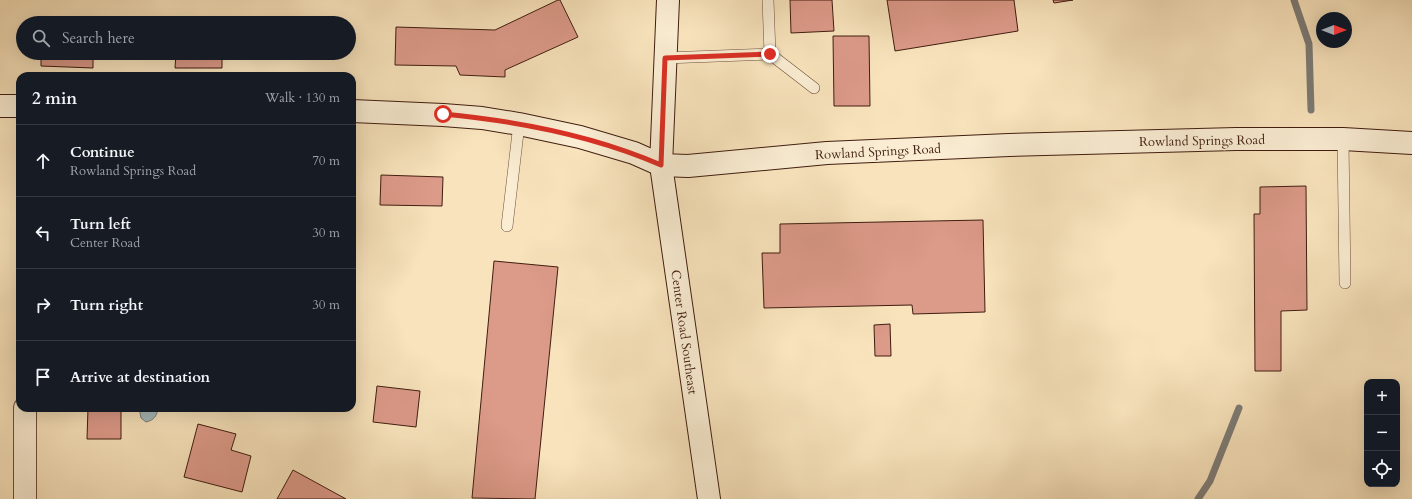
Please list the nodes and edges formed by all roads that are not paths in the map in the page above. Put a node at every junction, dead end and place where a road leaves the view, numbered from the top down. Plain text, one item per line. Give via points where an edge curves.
1 (668, 0) edge
2 (768, 0) edge
3 (770, 54) junction
4 (665, 58) junction
5 (814, 88) dead end
6 (0, 106) edge
7 (16, 106) edge
8 (356, 111) edge
9 (519, 124) junction
10 (1344, 139) junction
11 (1412, 143) edge
12 (661, 165) junction
13 (507, 226) dead end
14 (1345, 283) dead end
15 (25, 412) edge
16 (25, 499) edge
17 (709, 499) edge

1 - 4 street, Center Road Southeast
2 - 3 lane
3 - 4 lane
3 - 5 lane
4 - 12 street, Center Road Southeast
6 - 7 street
8 - 9 street, Rowland Springs Road via 443,114
9 - 12 street, Rowland Springs Road via 580,137 634,153
9 - 13 lane
10 - 11 street, Rowland Springs Road
10 - 12 street, Rowland Springs Road via 1009,145 826,153 688,166
10 - 14 lane
12 - 17 street, Center Road Southeast
15 - 16 street

